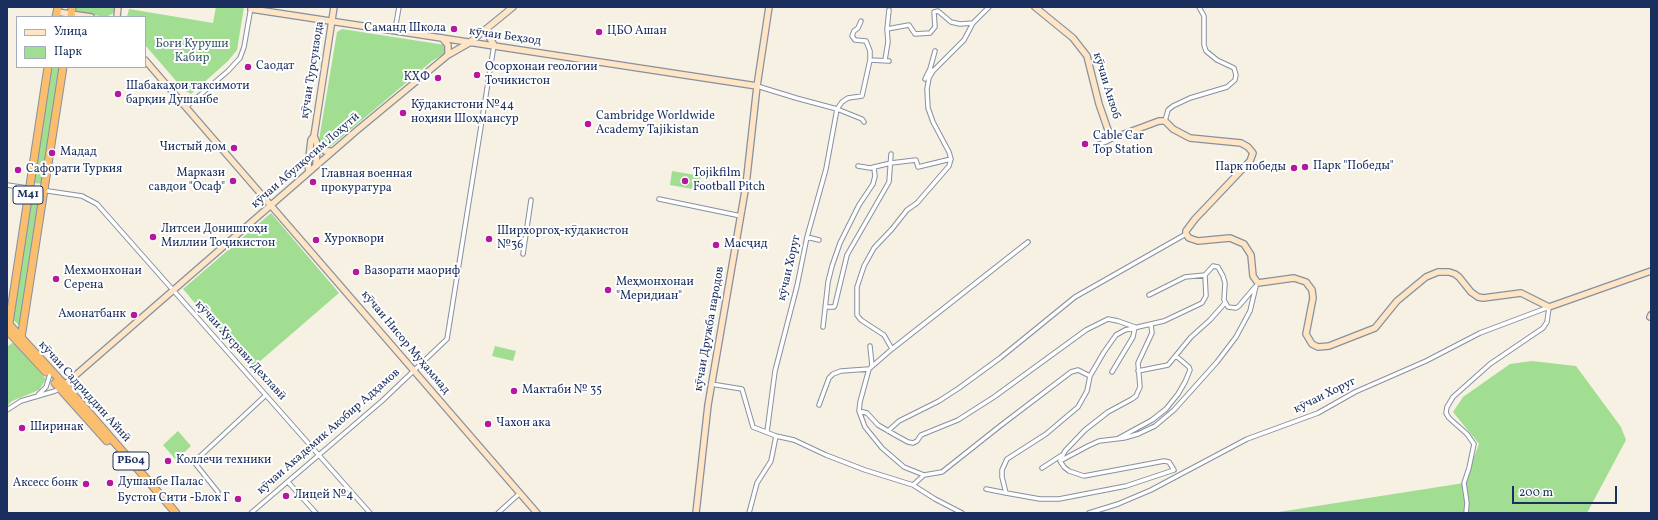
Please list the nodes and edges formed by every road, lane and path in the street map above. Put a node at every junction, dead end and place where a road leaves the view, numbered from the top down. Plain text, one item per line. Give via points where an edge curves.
1 (334, 7) edge
2 (399, 7) edge
3 (513, 7) edge
4 (769, 7) edge
5 (990, 7) edge
6 (1035, 7) edge
7 (1199, 7) edge
8 (251, 8) edge
9 (889, 10) dead end
10 (57, 12) edge
11 (71, 13) edge
12 (86, 16) edge
13 (332, 20) junction
14 (861, 21) dead end
15 (973, 23) junction
16 (488, 28) junction
17 (887, 29) junction
18 (396, 30) junction
19 (442, 38) junction
20 (469, 43) junction
21 (494, 45) junction
22 (935, 51) dead end
23 (448, 55) junction
24 (870, 60) junction
25 (146, 61) edge
26 (48, 68) edge
27 (63, 68) edge
28 (932, 70) junction
29 (925, 79) dead end
30 (757, 86) junction
31 (186, 107) junction
32 (837, 109) junction
33 (1165, 121) junction
34 (864, 122) dead end
35 (314, 136) junction
36 (1116, 137) junction
37 (317, 144) junction
38 (1096, 145) dead end
39 (333, 151) junction
40 (891, 154) dead end
41 (951, 159) junction
42 (891, 163) junction
43 (316, 166) junction
44 (858, 166) dead end
45 (874, 168) junction
46 (309, 171) junction
47 (7, 185) edge
48 (29, 189) junction
49 (44, 191) junction
50 (659, 199) dead end
51 (531, 200) dead end
52 (271, 205) junction
53 (741, 216) junction
54 (1186, 234) junction
55 (807, 237) junction
56 (819, 240) dead end
57 (1028, 242) dead end
58 (523, 254) dead end
59 (1651, 271) edge
60 (1205, 275) junction
61 (1257, 285) junction
62 (172, 290) junction
63 (1149, 295) dead end
64 (1225, 303) junction
65 (825, 307) junction
66 (1549, 307) junction
67 (1151, 324) junction
68 (823, 327) dead end
69 (1135, 327) junction
70 (7, 328) edge
71 (22, 338) junction
72 (870, 346) dead end
73 (892, 349) junction
74 (1176, 356) junction
75 (871, 368) junction
76 (414, 371) junction
77 (1138, 371) junction
78 (1112, 372) dead end
79 (50, 374) junction
80 (1090, 376) junction
81 (711, 384) junction
82 (62, 386) junction
83 (266, 395) junction
84 (37, 396) junction
85 (819, 404) dead end
86 (7, 410) edge
87 (859, 411) junction
88 (85, 412) junction
89 (888, 431) junction
90 (767, 432) junction
91 (776, 436) junction
92 (1114, 440) junction
93 (319, 455) junction
94 (1062, 455) junction
95 (1060, 461) junction
96 (1042, 468) dead end
97 (1174, 470) junction
98 (924, 475) junction
99 (1178, 476) junction
100 (288, 482) junction
101 (913, 485) junction
102 (986, 489) dead end
103 (218, 492) dead end
104 (520, 493) junction
105 (1006, 493) junction
106 (170, 513) edge
107 (176, 513) edge
108 (251, 513) edge
109 (316, 513) edge
110 (370, 513) edge
111 (498, 513) edge
112 (537, 513) edge
113 (696, 513) edge
114 (749, 513) edge
115 (962, 513) edge
116 (1089, 513) edge
117 (1466, 513) edge

1 - 13 street, кӯчаи Турсунзода
2 - 18 street
3 - 16 street, кӯчаи Абулқосим Лоҳутӣ
4 - 30 street, кӯчаи Дружба народов
5 - 15 street
6 - 36 street, кӯчаи Анзоб via 1073,38 1087,56 1108,130
7 - 33 street via 1204,16 1206,51 1234,68 1236,75 1227,87 1173,106 1168,110
8 - 13 street, кӯчаи Беҳзод
8 - 31 street via 240,58
9 - 17 street
10 - 11 street
11 - 12 street
13 - 18 street, кӯчаи Беҳзод
13 - 35 street, кӯчаи Турсунзода
14 - 24 street via 852,36 855,40 866,41
15 - 17 street via 951,22 938,11 934,12 935,27 930,32 915,34 909,25
15 - 28 street via 964,40
16 - 20 street, кӯчаи Абулқосим Лоҳутӣ
16 - 21 street via 488,35
17 - 24 street via 887,61
18 - 19 street, кӯчаи Беҳзод
19 - 20 street, кӯчаи Беҳзод
19 - 23 street via 448,45
20 - 21 street, кӯчаи Беҳзод
20 - 23 street, кӯчаи Абулқосим Лоҳутӣ
21 - 30 street, кӯчаи Беҳзод
21 - 76 street, кӯчаи Академик Акобир Адҳамов via 447,340
22 - 28 street
23 - 39 street, кӯчаи Абулқосим Лоҳутӣ
24 - 32 street via 862,96 848,98
25 - 31 street, кӯчаи Нисор Муҳаммад
26 - 48 highway, M41
27 - 49 highway, M41
28 - 29 street
28 - 41 street via 927,89 928,108
30 - 32 street
30 - 53 street, кӯчаи Дружба народов
31 - 52 street, кӯчаи Нисор Муҳаммад
32 - 34 street via 862,118
32 - 55 street, кӯчаи Хоруг via 826,169
33 - 36 street, кӯчаи Анзоб
33 - 54 street via 1173,129 1190,138 1240,143 1253,153 1250,161 1195,219
35 - 37 street, кӯчаи Турсунзода
35 - 46 street, кӯчаи Турсунзода via 311,140
36 - 38 street
37 - 39 street via 325,150
37 - 43 street, кӯчаи Турсунзода
39 - 43 street, кӯчаи Абулқосим Лоҳутӣ
40 - 42 street
41 - 42 street via 918,167 916,160
41 - 73 street via 940,177 874,248 857,287 856,315 884,335
42 - 45 street
42 - 65 street via 889,182 844,260 835,305
43 - 46 street, кӯчаи Абулқосим Лоҳутӣ
44 - 45 street
45 - 65 street via 872,184 836,254 828,282
46 - 52 street, кӯчаи Абулқосим Лоҳутӣ
47 - 48 street
48 - 49 street
48 - 70 highway, M41
49 - 62 street, кӯчаи Хусрави Дехлавӣ via 82,196 95,203
49 - 71 highway, M41
50 - 53 street
51 - 58 street
52 - 62 street, кӯчаи Абулқосим Лоҳутӣ
52 - 76 street, кӯчаи Нисор Муҳаммад
53 - 81 street, кӯчаи Дружба народов
54 - 61 street via 1198,241 1230,238 1244,244 1251,255 1253,276
54 - 89 street via 1075,297 963,385 939,401 899,421
55 - 56 street
55 - 90 street, кӯчаи Хоруг via 775,371
57 - 73 street
59 - 66 street
60 - 63 street via 1185,277
60 - 64 street via 1213,266 1221,269 1225,283
60 - 67 street via 1206,296 1202,303 1164,321
61 - 64 street via 1239,306 1231,308
61 - 66 street via 1294,278 1310,285 1313,298 1306,334 1312,344 1322,347 1375,328 1397,302 1426,277 1438,272 1449,272 1459,277 1478,297 1521,294
61 - 92 street via 1250,311 1236,337 1183,401 1154,426 1138,434
62 - 82 street, кӯчаи Абулқосим Лоҳутӣ
62 - 83 street, кӯчаи Хусрави Дехлавӣ
64 - 74 street
65 - 68 street
66 - 99 street, кӯчаи Хоруг via 1480,333 1318,412 1247,439
66 - 117 street via 1547,322 1543,328 1490,364 1453,397 1447,407 1446,413 1449,418 1468,434 1474,444 1464,483
67 - 69 street
67 - 77 street via 1152,333 1140,357
69 - 78 street via 1133,337
69 - 80 street via 1116,335
69 - 89 street via 1113,319 1102,321 994,397 958,420 921,435 916,442 908,442
70 - 71 highway, кӯчаи Садриддин Айнӣ
70 - 79 highway, кӯчаи Садриддин Айнӣ
71 - 79 highway, кӯчаи Садриддин Айнӣ
72 - 75 street
73 - 75 street
74 - 77 street via 1168,365
74 - 92 street via 1190,370 1178,394 1166,409 1152,420
75 - 85 street via 841,371 831,375
75 - 87 street
76 - 93 street, кӯчаи Академик Акобир Адҳамов
76 - 104 street, кӯчаи Нисор Муҳаммад
77 - 94 street via 1140,387 1136,396 1096,421
79 - 82 highway, кӯчаи Садриддин Айнӣ
79 - 84 street via 46,387
80 - 98 street via 1074,370 942,472
80 - 105 street via 1085,397 1072,412 1046,434 1007,459 1002,470
81 - 90 street via 742,388 753,427
81 - 113 street, кӯчаи Дружба народов
82 - 84 street
82 - 88 highway, кӯчаи Садриддин Айнӣ
83 - 93 street, кӯчаи Хусрави Дехлавӣ
83 - 103 street via 194,462
84 - 86 street via 15,404
87 - 89 street via 867,413
87 - 98 street via 865,427 882,448 902,466
88 - 106 highway, кӯчаи Садриддин Айнӣ / РБ04
88 - 107 highway, кӯчаи Садриддин Айнӣ / РБ04
90 - 91 street
91 - 101 street via 794,440 870,472
91 - 114 street via 770,461 757,483
92 - 95 street via 1099,441
93 - 100 street, кӯчаи Академик Акобир Адҳамов
93 - 110 street, кӯчаи Хусрави Дехлавӣ
94 - 95 street
94 - 96 street
95 - 97 street via 1068,471 1084,476 1164,461 1169,462
97 - 99 street
97 - 105 street via 1126,486 1059,499
98 - 101 street
99 - 116 street, кӯчаи Хоруг via 1118,504
100 - 108 street, кӯчаи Академик Акобир Адҳамов
100 - 109 street
101 - 115 street
102 - 105 street
104 - 111 street
104 - 112 street, кӯчаи Нисор Муҳаммад

